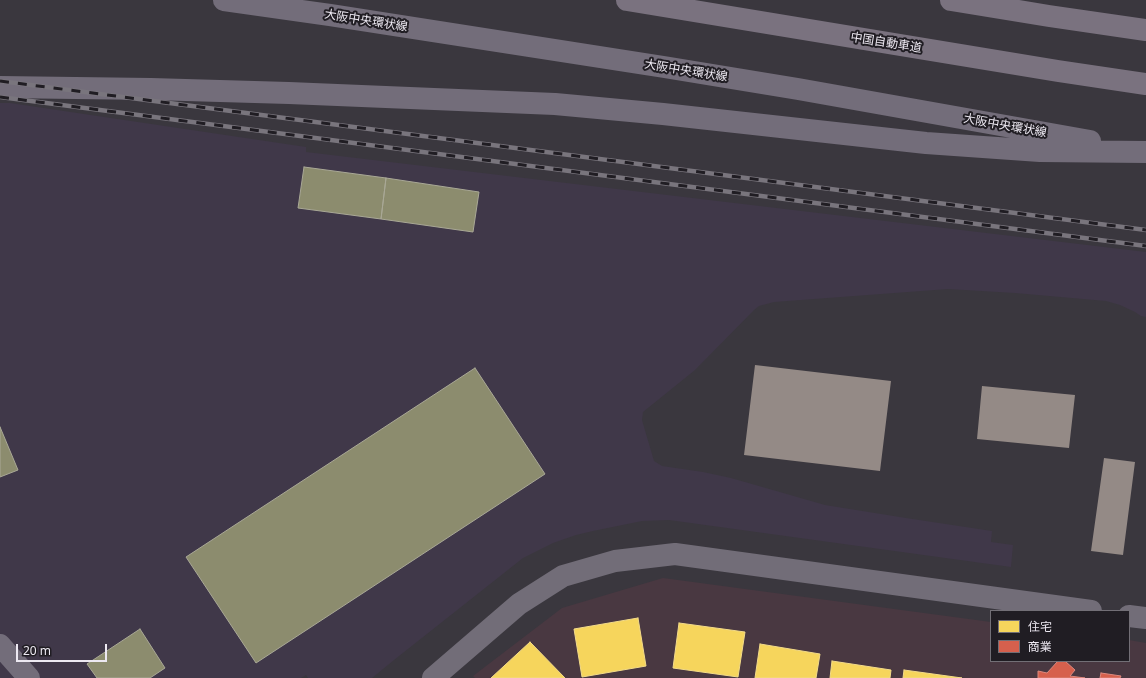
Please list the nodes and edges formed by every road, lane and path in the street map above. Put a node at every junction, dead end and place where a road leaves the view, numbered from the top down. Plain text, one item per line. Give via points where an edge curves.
1 (224, 0) edge
2 (627, 0) edge
3 (951, 0) edge
4 (1049, 16) junction
5 (1146, 17) edge
6 (1146, 30) edge
7 (1058, 71) junction
8 (1146, 84) edge
9 (0, 87) edge
10 (1146, 90) edge
11 (1146, 151) edge
12 (1084, 610) edge
13 (1130, 616) edge
14 (1146, 618) edge
15 (0, 645) edge
16 (29, 678) edge
17 (433, 678) edge

1 - 11 main road, 大阪中央環状線 via 719,76
2 - 7 highway, 中国自動車道
3 - 4 highway
4 - 5 highway
4 - 6 highway
7 - 8 highway, 中国自動車道
7 - 10 highway
9 - 11 main road via 289,93 555,104 926,143 1040,151
12 - 17 street via 675,554 615,561 563,576 519,604
13 - 14 street
15 - 16 main road

